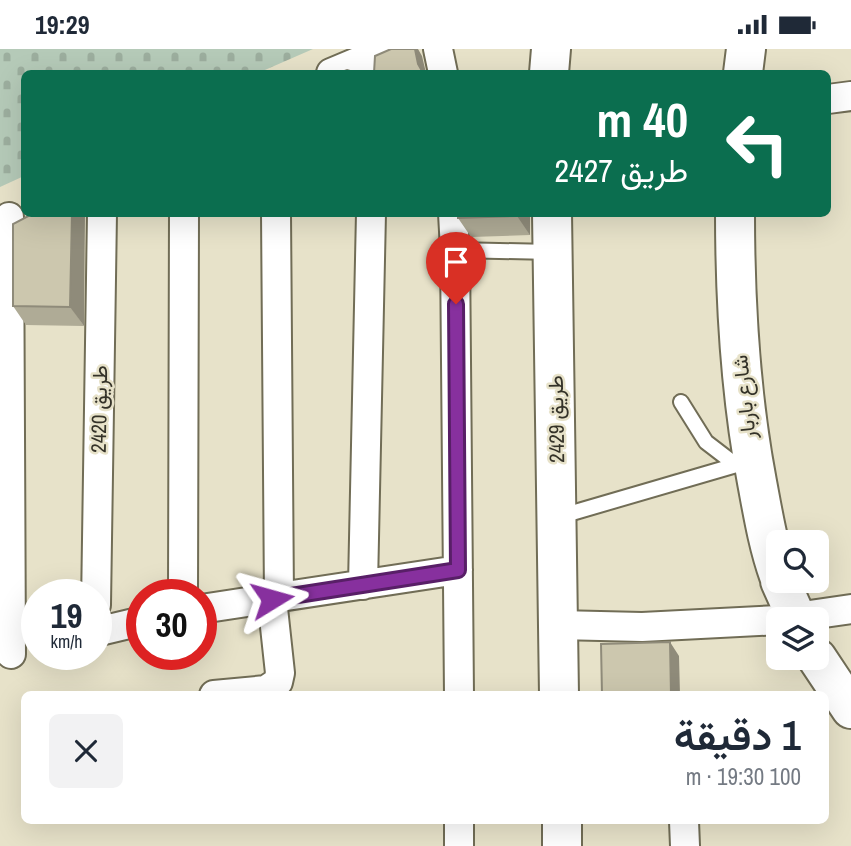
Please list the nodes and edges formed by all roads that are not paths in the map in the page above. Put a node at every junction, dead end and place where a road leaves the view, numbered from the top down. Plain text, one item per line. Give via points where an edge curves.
1 (438, 49) edge
2 (551, 49) edge
3 (746, 49) edge
4 (379, 59) edge
5 (341, 70) edge
6 (442, 70) edge
7 (549, 70) edge
8 (743, 70) edge
9 (851, 96) edge
10 (831, 99) edge
11 (11, 216) edge
12 (102, 217) edge
13 (184, 217) edge
14 (276, 217) edge
15 (372, 217) edge
16 (453, 217) edge
17 (552, 217) edge
18 (735, 217) edge
19 (455, 250) junction
20 (553, 252) junction
21 (681, 402) dead end
22 (744, 463) junction
23 (557, 517) junction
24 (766, 540) edge
25 (458, 570) junction
26 (96, 579) edge
27 (183, 579) edge
28 (363, 585) junction
29 (276, 599) junction
30 (217, 607) edge
31 (851, 609) edge
32 (829, 612) edge
33 (766, 620) edge
34 (558, 625) junction
35 (16, 653) edge
36 (825, 670) edge
37 (256, 691) edge
38 (458, 691) edge
39 (559, 691) edge
40 (851, 709) edge
41 (459, 824) edge
42 (562, 824) edge
43 (684, 824) edge
44 (459, 846) edge
45 (562, 846) edge
46 (685, 846) edge

1 - 6 street
2 - 7 street
3 - 8 street
4 - 5 street
9 - 10 street
11 - 35 street
12 - 26 street, طريق 2420
13 - 27 street
14 - 29 street
15 - 28 street
16 - 19 street
17 - 20 street, طريق 2429
18 - 22 street, شارع باربار
19 - 20 lane
19 - 25 street
20 - 23 street, طريق 2429
21 - 22 lane via 706,442
22 - 23 lane
22 - 24 street, شارع باربار
23 - 34 street, طريق 2429
25 - 28 street
25 - 38 street
28 - 29 street
29 - 30 street
29 - 37 street via 278,683
31 - 32 street
33 - 34 street via 642,627
34 - 39 street, طريق 2429
36 - 40 street
41 - 44 street
42 - 45 street
43 - 46 street

